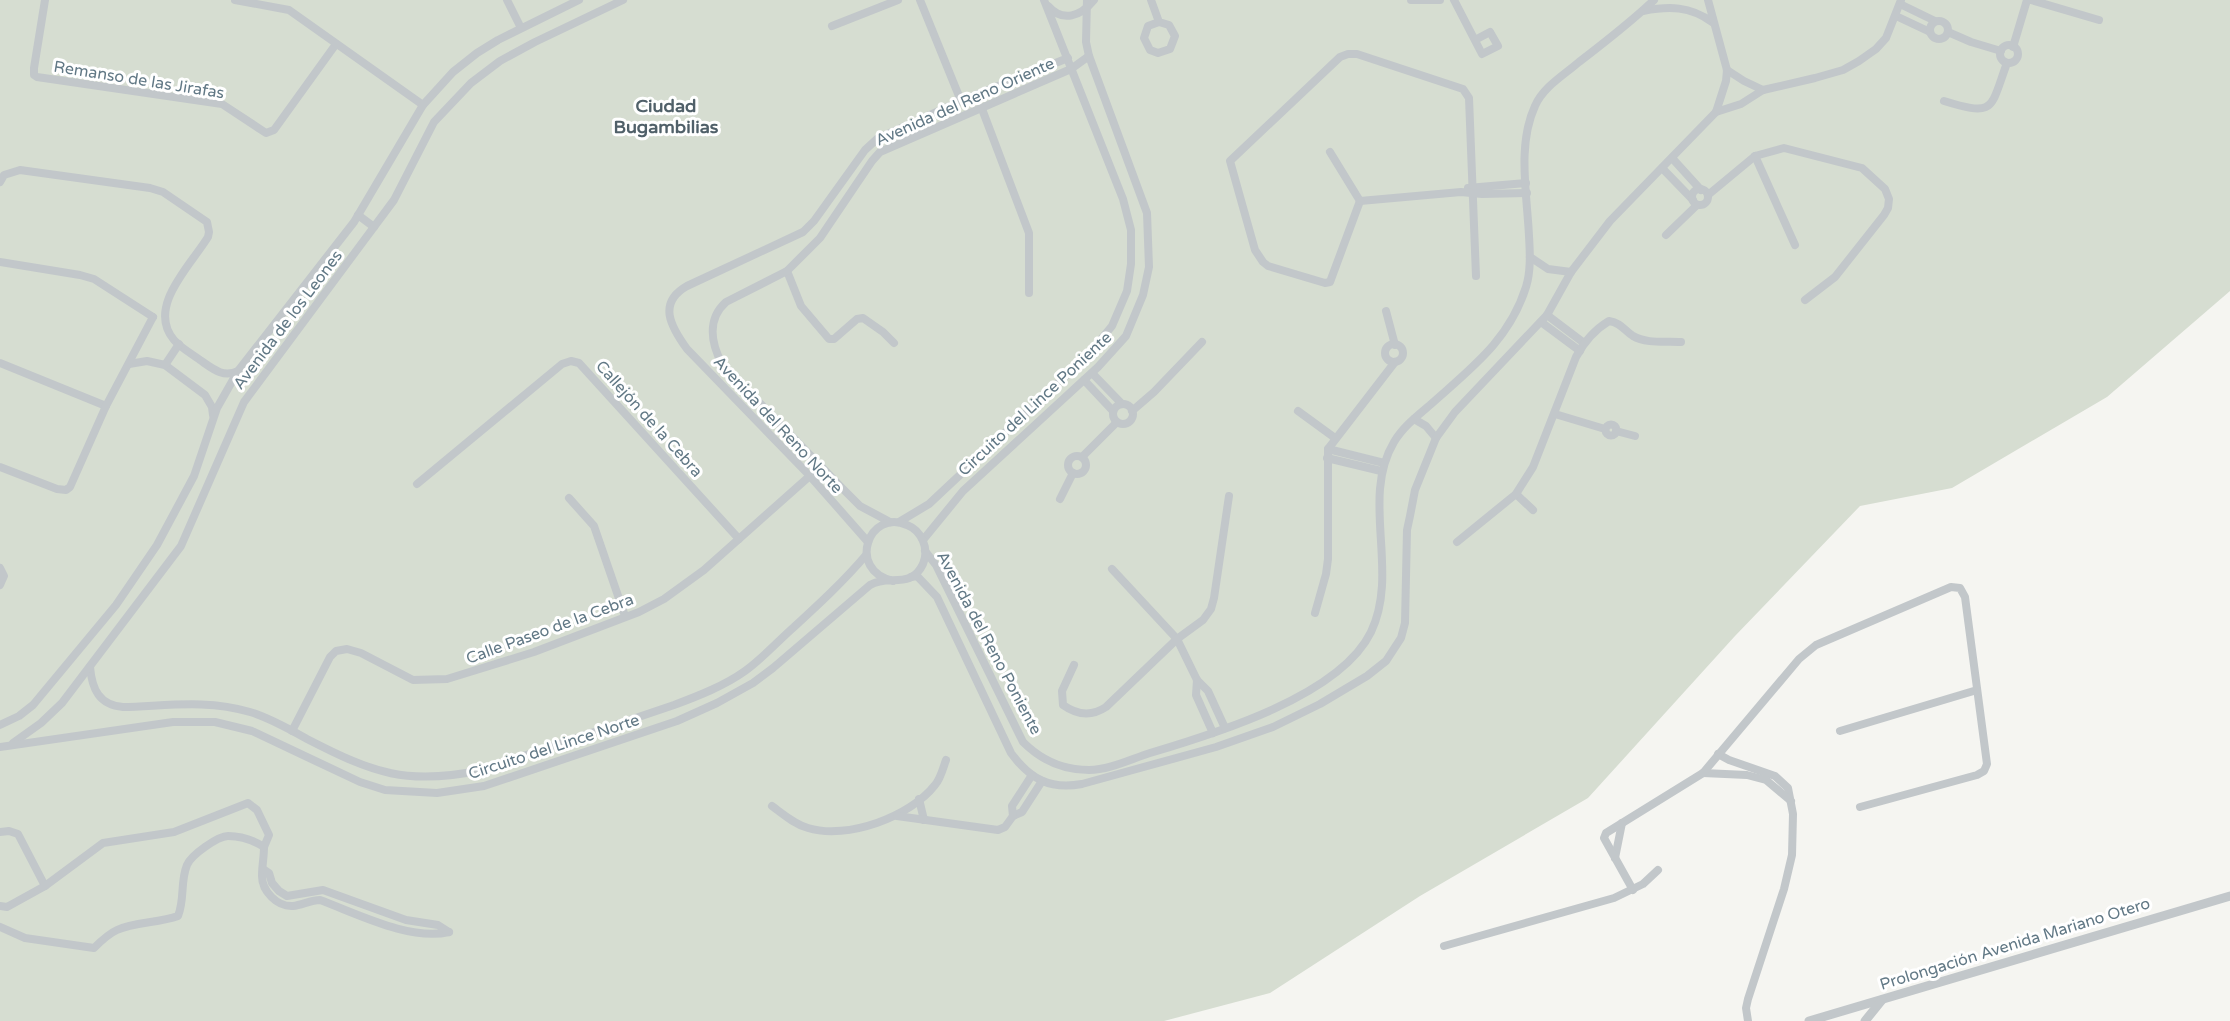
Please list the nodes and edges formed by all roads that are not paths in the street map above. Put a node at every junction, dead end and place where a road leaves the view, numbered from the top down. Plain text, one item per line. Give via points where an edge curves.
1 (45, 0) edge
2 (235, 0) edge
3 (507, 0) edge
4 (579, 0) edge
5 (623, 0) edge
6 (898, 0) edge
7 (920, 0) edge
8 (1044, 0) edge
9 (1087, 0) edge
10 (1094, 0) edge
11 (1151, 0) edge
12 (1411, 0) edge
13 (1440, 0) edge
14 (1454, 0) edge
15 (1654, 0) edge
16 (1708, 0) edge
17 (2029, 0) edge
18 (1900, 2) edge
19 (1086, 9) junction
20 (1643, 11) junction
21 (1896, 16) junction
22 (2099, 20) dead end
23 (1935, 21) junction
24 (1160, 22) junction
25 (1712, 22) junction
26 (832, 26) dead end
27 (521, 28) junction
28 (1930, 32) junction
29 (1948, 32) junction
30 (1475, 40) dead end
31 (336, 44) junction
32 (2013, 46) junction
33 (2001, 51) junction
34 (1089, 56) junction
35 (1068, 58) junction
36 (2007, 63) junction
37 (1071, 69) junction
38 (1727, 70) junction
39 (1763, 90) junction
40 (1944, 100) dead end
41 (961, 101) junction
42 (423, 105) junction
43 (982, 109) junction
44 (1716, 112) junction
45 (1330, 152) dead end
46 (1755, 156) junction
47 (1671, 158) junction
48 (1662, 168) junction
49 (0, 182) edge
50 (1526, 183) junction
51 (1472, 190) junction
52 (1704, 192) junction
53 (1527, 194) junction
54 (1360, 201) junction
55 (1695, 202) junction
56 (358, 215) junction
57 (374, 227) junction
58 (1666, 235) dead end
59 (1795, 244) dead end
60 (1530, 257) junction
61 (0, 262) edge
62 (787, 271) junction
63 (1571, 272) junction
64 (1476, 276) dead end
65 (1029, 293) dead end
66 (1805, 300) dead end
67 (1386, 311) dead end
68 (165, 316) junction
69 (153, 317) junction
70 (1544, 318) junction
71 (672, 325) joint
72 (1202, 342) dead end
73 (1681, 342) dead end
74 (894, 343) dead end
75 (1584, 343) junction
76 (179, 344) junction
77 (1580, 351) junction
78 (0, 363) edge
79 (129, 364) junction
80 (722, 364) joint
81 (165, 365) junction
82 (238, 370) junction
83 (1092, 373) junction
84 (733, 376) junction
85 (1084, 380) junction
86 (723, 386) junction
87 (1122, 404) junction
88 (106, 406) junction
89 (1113, 411) junction
90 (1132, 411) junction
91 (1298, 411) dead end
92 (1555, 414) junction
93 (213, 417) junction
94 (1414, 419) junction
95 (1117, 422) junction
96 (1635, 436) dead end
97 (1335, 438) junction
98 (1436, 438) junction
99 (1328, 453) junction
100 (1082, 457) junction
101 (821, 466) junction
102 (0, 467) edge
103 (1383, 467) junction
104 (1073, 473) junction
105 (810, 476) junction
106 (417, 484) dead end
107 (1516, 494) junction
108 (1229, 496) dead end
109 (569, 498) dead end
110 (1060, 499) dead end
111 (1533, 510) dead end
112 (890, 522) junction
113 (899, 522) junction
114 (739, 539) junction
115 (923, 540) junction
116 (868, 542) junction
117 (1457, 542) dead end
118 (925, 551) junction
119 (866, 555) junction
120 (1112, 568) dead end
121 (2, 570) edge
122 (911, 576) junction
123 (893, 581) junction
124 (0, 585) edge
125 (1315, 613) dead end
126 (625, 616) junction
127 (1177, 639) junction
128 (1074, 665) dead end
129 (90, 667) junction
130 (1197, 680) junction
131 (1977, 690) junction
132 (0, 725) edge
133 (1225, 728) junction
134 (292, 731) junction
135 (1840, 731) dead end
136 (1213, 733) junction
137 (12, 743) junction
138 (0, 747) edge
139 (1719, 754) junction
140 (946, 760) dead end
141 (1703, 773) junction
142 (1032, 775) junction
143 (1042, 781) junction
144 (919, 799) junction
145 (1791, 801) junction
146 (772, 806) dead end
147 (1860, 807) dead end
148 (897, 816) junction
149 (1013, 816) junction
150 (924, 820) junction
151 (1622, 823) junction
152 (0, 832) edge
153 (264, 847) junction
154 (1615, 858) junction
155 (263, 869) junction
156 (1658, 870) dead end
157 (45, 886) junction
158 (1633, 890) junction
159 (2230, 896) edge
160 (0, 906) edge
161 (0, 927) edge
162 (1444, 946) dead end
163 (1882, 1000) junction
164 (1842, 1016) edge
165 (1812, 1020) edge
166 (1748, 1021) edge
167 (1865, 1021) edge

1 - 31 street, Remanso de las Jirafas via 34,75 222,104 266,133 274,130
2 - 31 street via 290,10
3 - 27 street
4 - 27 street, Avenida de los Leones
5 - 57 street, Avenida de los Leones via 500,61 471,83 434,122 394,200
6 - 26 street
7 - 41 street
8 - 19 street via 1050,9 1063,16
8 - 35 street, Circuito del Lince Poniente
9 - 19 street, Circuito del Lince Poniente
10 - 19 street
11 - 24 street
12 - 13 street
14 - 30 street
15 - 20 street, Avenida del Reno Poniente
16 - 25 street
17 - 22 street
17 - 32 street
18 - 21 street
18 - 23 street
19 - 34 street, Circuito del Lince Poniente
20 - 25 street via 1672,7 1695,11
20 - 50 street, Avenida del Reno Poniente via 1550,86 1535,105 1525,135
21 - 28 street
21 - 39 street via 1876,49 1843,70
23 - 28 street
23 - 29 street via 1946,22
24 - 24 street via 1148,26 1143,38 1150,50 1158,53 1170,49 1175,36 1169,25
25 - 38 street
27 - 42 street, Avenida de los Leones via 453,72
28 - 29 street via 1941,39
29 - 33 street
31 - 42 street
32 - 33 street
32 - 36 street via 2017,57
33 - 36 street
34 - 37 street, Avenida del Reno Oriente
34 - 83 street, Circuito del Lince Poniente via 1147,213 1149,258 1143,295 1126,336
35 - 37 street, Circuito del Lince Poniente
35 - 41 street, Avenida del Reno Oriente
36 - 40 street via 1992,104 1971,110
37 - 43 street, Avenida del Reno Oriente
37 - 113 street, Circuito del Lince Poniente via 1123,199 1131,230 1127,291 1112,326 1088,355 929,504
38 - 39 street
38 - 44 street, Avenida del Reno Poniente
39 - 44 street via 1742,104
41 - 71 street, Avenida del Reno Oriente via 871,144 803,232 677,292 671,299
42 - 56 street, Avenida de los Leones
43 - 62 street, Avenida del Reno Oriente via 880,152 820,238
43 - 65 street via 1029,233
44 - 47 street, Avenida del Reno Poniente
45 - 54 street
46 - 52 street
46 - 59 street
46 - 66 street via 1784,148 1797,150 1862,168 1886,189 1889,199 1884,215 1835,278
47 - 48 street, Avenida del Reno Poniente
47 - 52 street
48 - 55 street
48 - 63 street, Avenida del Reno Poniente via 1610,221
49 - 68 street via 4,175 20,170 150,188 163,192 207,222 208,237 168,296
50 - 51 street
50 - 53 street, Avenida del Reno Poniente
51 - 53 street
51 - 54 street
51 - 54 street via 1467,92 1348,54 1340,57 1230,161 1255,250 1273,268 1329,283
51 - 64 street
52 - 55 street via 1694,192
52 - 55 street via 1704,204
53 - 60 street, Avenida del Reno Poniente
55 - 58 street
56 - 57 street
56 - 82 street, Avenida de los Leones
57 - 129 street, Avenida de los Leones via 244,402 182,546
60 - 63 street via 1548,269
60 - 94 street, Avenida del Reno Poniente via 1527,285 1502,338
61 - 69 street via 94,279
62 - 74 street via 801,306 829,339 863,318
62 - 80 street, Avenida del Reno Oriente via 719,308 712,331
63 - 70 street, Avenida del Reno Poniente
67 - 97 street via 1395,345 1403,353
68 - 69 street
68 - 76 street via 169,332
69 - 79 street
70 - 75 street
70 - 77 street
70 - 98 street, Avenida del Reno Poniente via 1455,412
71 - 86 street, Avenida del Reno Norte via 687,349
72 - 90 street
73 - 75 street via 1648,341 1634,336 1620,323 1609,321
75 - 77 street
76 - 81 street
76 - 82 street via 218,372 230,374
77 - 92 street
78 - 88 street
79 - 81 street via 147,361
79 - 88 street
80 - 84 street, Avenida del Reno Norte
81 - 93 street via 208,399
82 - 93 street, Avenida de los Leones
83 - 85 street, Circuito del Lince Poniente
83 - 87 street
84 - 86 street
84 - 101 street, Avenida del Reno Norte
85 - 89 street
85 - 115 street, Circuito del Lince Poniente via 958,496
86 - 105 street, Avenida del Reno Norte
87 - 89 street
87 - 90 street
88 - 102 street via 73,483 66,490
89 - 95 street
90 - 95 street via 1127,423
91 - 97 street
92 - 96 street via 1605,429 1612,424 1616,431
92 - 107 street via 1533,467
93 - 132 street, Avenida de los Leones via 194,476 158,545 109,613 33,705
94 - 98 street
94 - 103 street, Avenida del Reno Poniente via 1394,441
95 - 100 street
97 - 99 street
98 - 143 street, Avenida del Reno Poniente via 1415,490 1407,530 1405,623 1401,638 1386,661 1320,704 1273,727 1216,747 1082,784 1053,785
99 - 103 street
99 - 125 street via 1328,558
100 - 104 street via 1086,468 1080,474
100 - 104 street via 1070,459 1068,466
101 - 105 street, Calle Paseo de la Cebra
101 - 112 street, Avenida del Reno Norte via 860,506
103 - 133 street, Avenida del Reno Poniente via 1379,495 1383,586 1370,634 1356,656 1334,675
104 - 110 street
105 - 114 street, Calle Paseo de la Cebra
105 - 116 street, Avenida del Reno Norte
106 - 114 street, Callejón de la Cebra via 562,364 571,361 579,363
107 - 111 street
107 - 117 street
108 - 127 street via 1211,609
109 - 126 street via 594,526
112 - 113 street
112 - 116 street via 880,526
113 - 115 street via 916,530
114 - 126 street, Calle Paseo de la Cebra via 664,599
115 - 118 street
116 - 119 street
118 - 122 street via 922,566
118 - 136 street, Avenida del Reno Poniente via 936,565 1023,742 1033,752 1060,766 1094,770
119 - 123 street via 872,570
119 - 134 street, Circuito del Lince Norte via 849,576 764,654 726,682 696,697 482,770 435,778 400,776 353,762
120 - 127 street
121 - 124 street via 4,580
122 - 123 street
122 - 142 street, Avenida del Reno Poniente via 917,576 937,597 1011,753
123 - 137 street, Circuito del Lince Norte via 870,585 773,668 717,703 677,721 456,792 386,790 360,782 252,731 215,722 173,722
126 - 134 street, Calle Paseo de la Cebra via 534,652 447,680 413,680 361,653 336,651
127 - 128 street via 1095,713 1080,713 1063,705 1062,691
127 - 130 street
129 - 134 street, Circuito del Lince Norte via 97,696 113,706 216,705 262,716
129 - 137 street, Avenida de los Leones via 62,704
130 - 133 street via 1208,691
130 - 136 street via 1196,695
131 - 135 street
131 - 139 street via 1965,597 1960,588 1951,587 1816,645 1799,659
131 - 147 street via 1987,764 1984,771
133 - 136 street, Avenida del Reno Poniente
137 - 138 street
139 - 141 street
139 - 145 street via 1775,776 1788,788
140 - 144 street via 935,785
141 - 145 street via 1766,780
141 - 151 street
142 - 143 street, Avenida del Reno Poniente
142 - 149 street via 1012,806
143 - 149 street via 1022,812
144 - 148 street
144 - 150 street
145 - 166 street via 1792,855 1748,999
146 - 148 street via 798,824 826,831 849,830
148 - 150 street
149 - 150 street via 998,831
151 - 154 street
151 - 154 street via 1604,838
152 - 157 street via 18,834
153 - 155 street
153 - 157 street via 269,835 266,825 248,803 174,832 103,843
153 - 161 street via 253,840 226,835 202,849 188,863 178,916 118,929 94,948 25,938
154 - 158 street
155 - 155 street via 267,891 273,900 286,906 321,900 404,930 436,935 449,932 438,925 386,914 323,890 287,896
156 - 158 street
157 - 160 street via 7,907
158 - 162 street via 1597,904
159 - 163 street, Prolongación Avenida Mariano Otero
163 - 164 street, Prolongación Avenida Mariano Otero
163 - 167 street
164 - 165 street, Prolongación Avenida Mariano Otero

